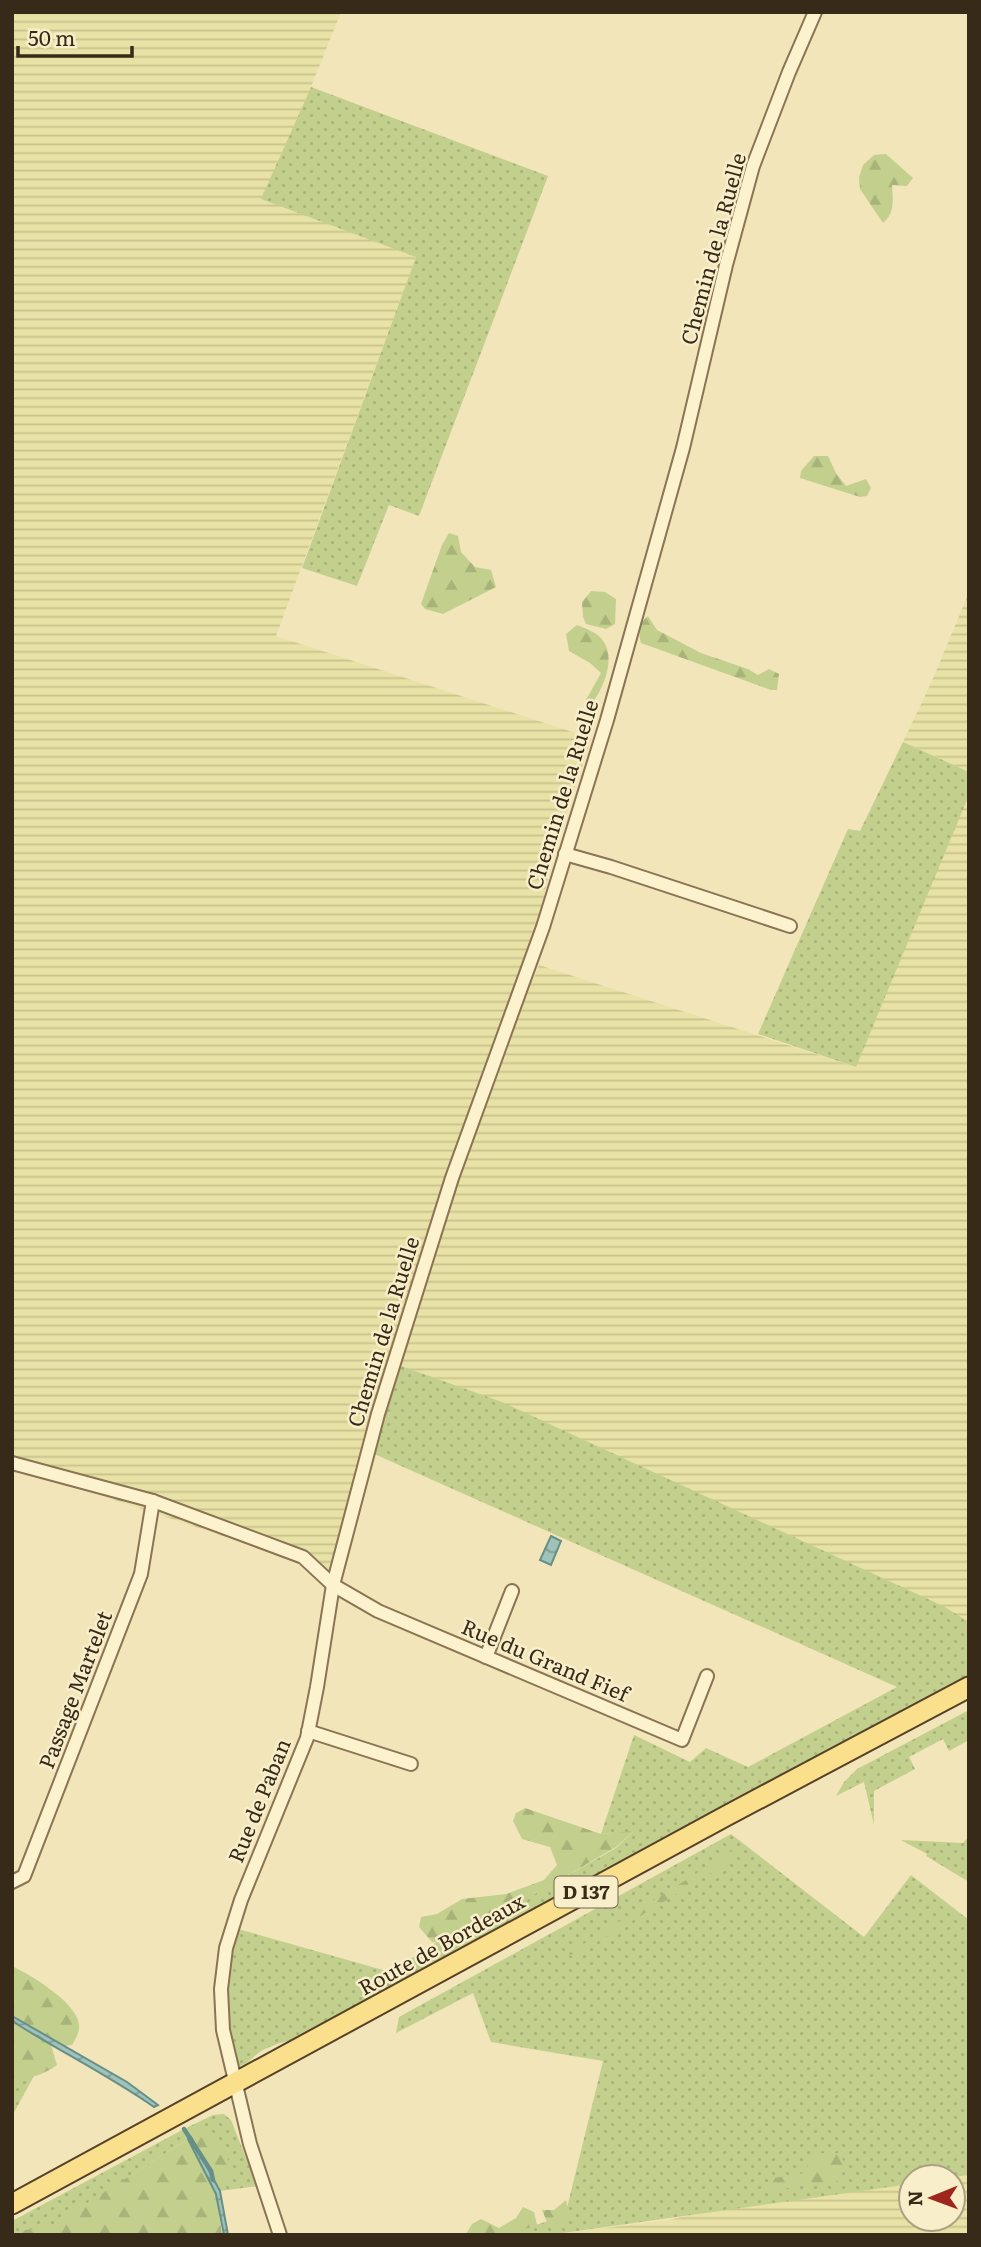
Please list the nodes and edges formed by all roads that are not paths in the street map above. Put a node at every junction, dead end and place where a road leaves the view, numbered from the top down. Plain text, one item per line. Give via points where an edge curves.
1 (815, 12) edge
2 (565, 854) junction
3 (790, 926) dead end
4 (12, 1463) edge
5 (153, 1501) junction
6 (333, 1585) junction
7 (512, 1591) dead end
8 (486, 1657) junction
9 (707, 1676) dead end
10 (969, 1688) edge
11 (308, 1731) junction
12 (411, 1764) dead end
13 (12, 1882) edge
14 (236, 2083) junction
15 (12, 2204) edge
16 (280, 2235) edge

1 - 2 street, Chemin de la Ruelle via 753,166 683,448
2 - 3 street
2 - 6 street, Chemin de la Ruelle via 448,1191 378,1414
4 - 5 street, Rue du Grand Fief
5 - 6 street, Rue du Grand Fief via 303,1557
5 - 13 street, Passage Martelet via 141,1574 24,1876
6 - 8 street, Rue du Grand Fief via 378,1611
6 - 11 street, Rue de Paban
7 - 8 street
8 - 9 street, Rue du Grand Fief via 682,1740
10 - 14 main road, Route de Bordeaux / D 137
11 - 12 street
11 - 14 street, Rue de Paban via 226,1948 223,2030
14 - 15 main road, Route de Bordeaux / D 137
14 - 16 street, Rue de Paban via 250,2144

